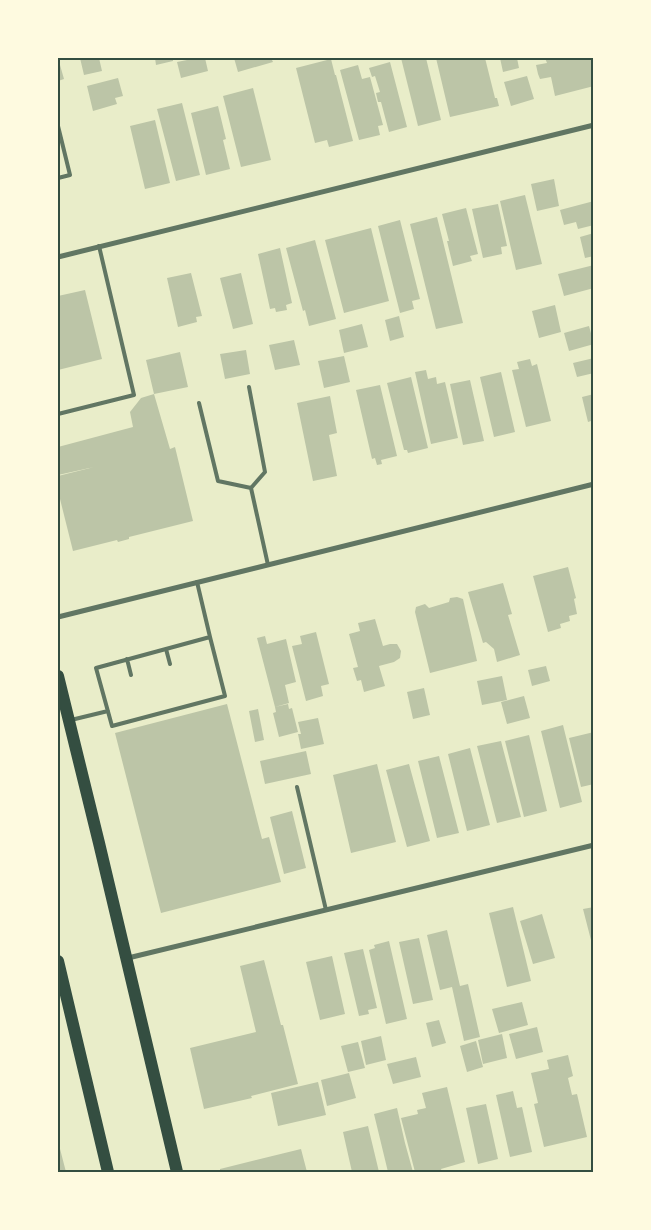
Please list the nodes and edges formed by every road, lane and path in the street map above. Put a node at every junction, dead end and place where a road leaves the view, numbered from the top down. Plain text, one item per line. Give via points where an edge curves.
1 (594, 125) edge
2 (58, 126) edge
3 (58, 178) edge
4 (99, 246) junction
5 (58, 257) edge
6 (249, 387) dead end
7 (199, 404) dead end
8 (58, 414) edge
9 (594, 484) edge
10 (251, 488) junction
11 (268, 565) junction
12 (197, 582) junction
13 (58, 617) edge
14 (210, 637) junction
15 (166, 648) junction
16 (127, 659) junction
17 (170, 664) dead end
18 (131, 675) dead end
19 (58, 676) edge
20 (180, 702) dead end
21 (182, 707) junction
22 (108, 712) junction
23 (140, 712) dead end
24 (141, 718) junction
25 (68, 721) junction
26 (297, 787) dead end
27 (594, 845) edge
28 (326, 910) junction
29 (126, 959) junction
30 (58, 960) edge
31 (59, 975) edge
32 (108, 1172) edge
33 (178, 1172) edge

1 - 4 street
2 - 3 lane via 70,175
4 - 5 street
4 - 8 lane via 134,395
6 - 10 lane via 265,472
7 - 10 lane via 218,481
9 - 11 street
10 - 11 lane
11 - 12 street
12 - 13 street
12 - 14 lane
14 - 15 lane
14 - 21 lane via 226,696
15 - 16 lane
15 - 17 lane
16 - 18 lane
16 - 22 lane via 96,668
19 - 25 main road
20 - 21 lane
21 - 24 lane
22 - 24 lane via 112,726
22 - 25 lane
23 - 24 lane
25 - 29 main road
26 - 28 lane
27 - 28 street
28 - 29 street
29 - 33 main road
30 - 31 main road
31 - 32 main road

